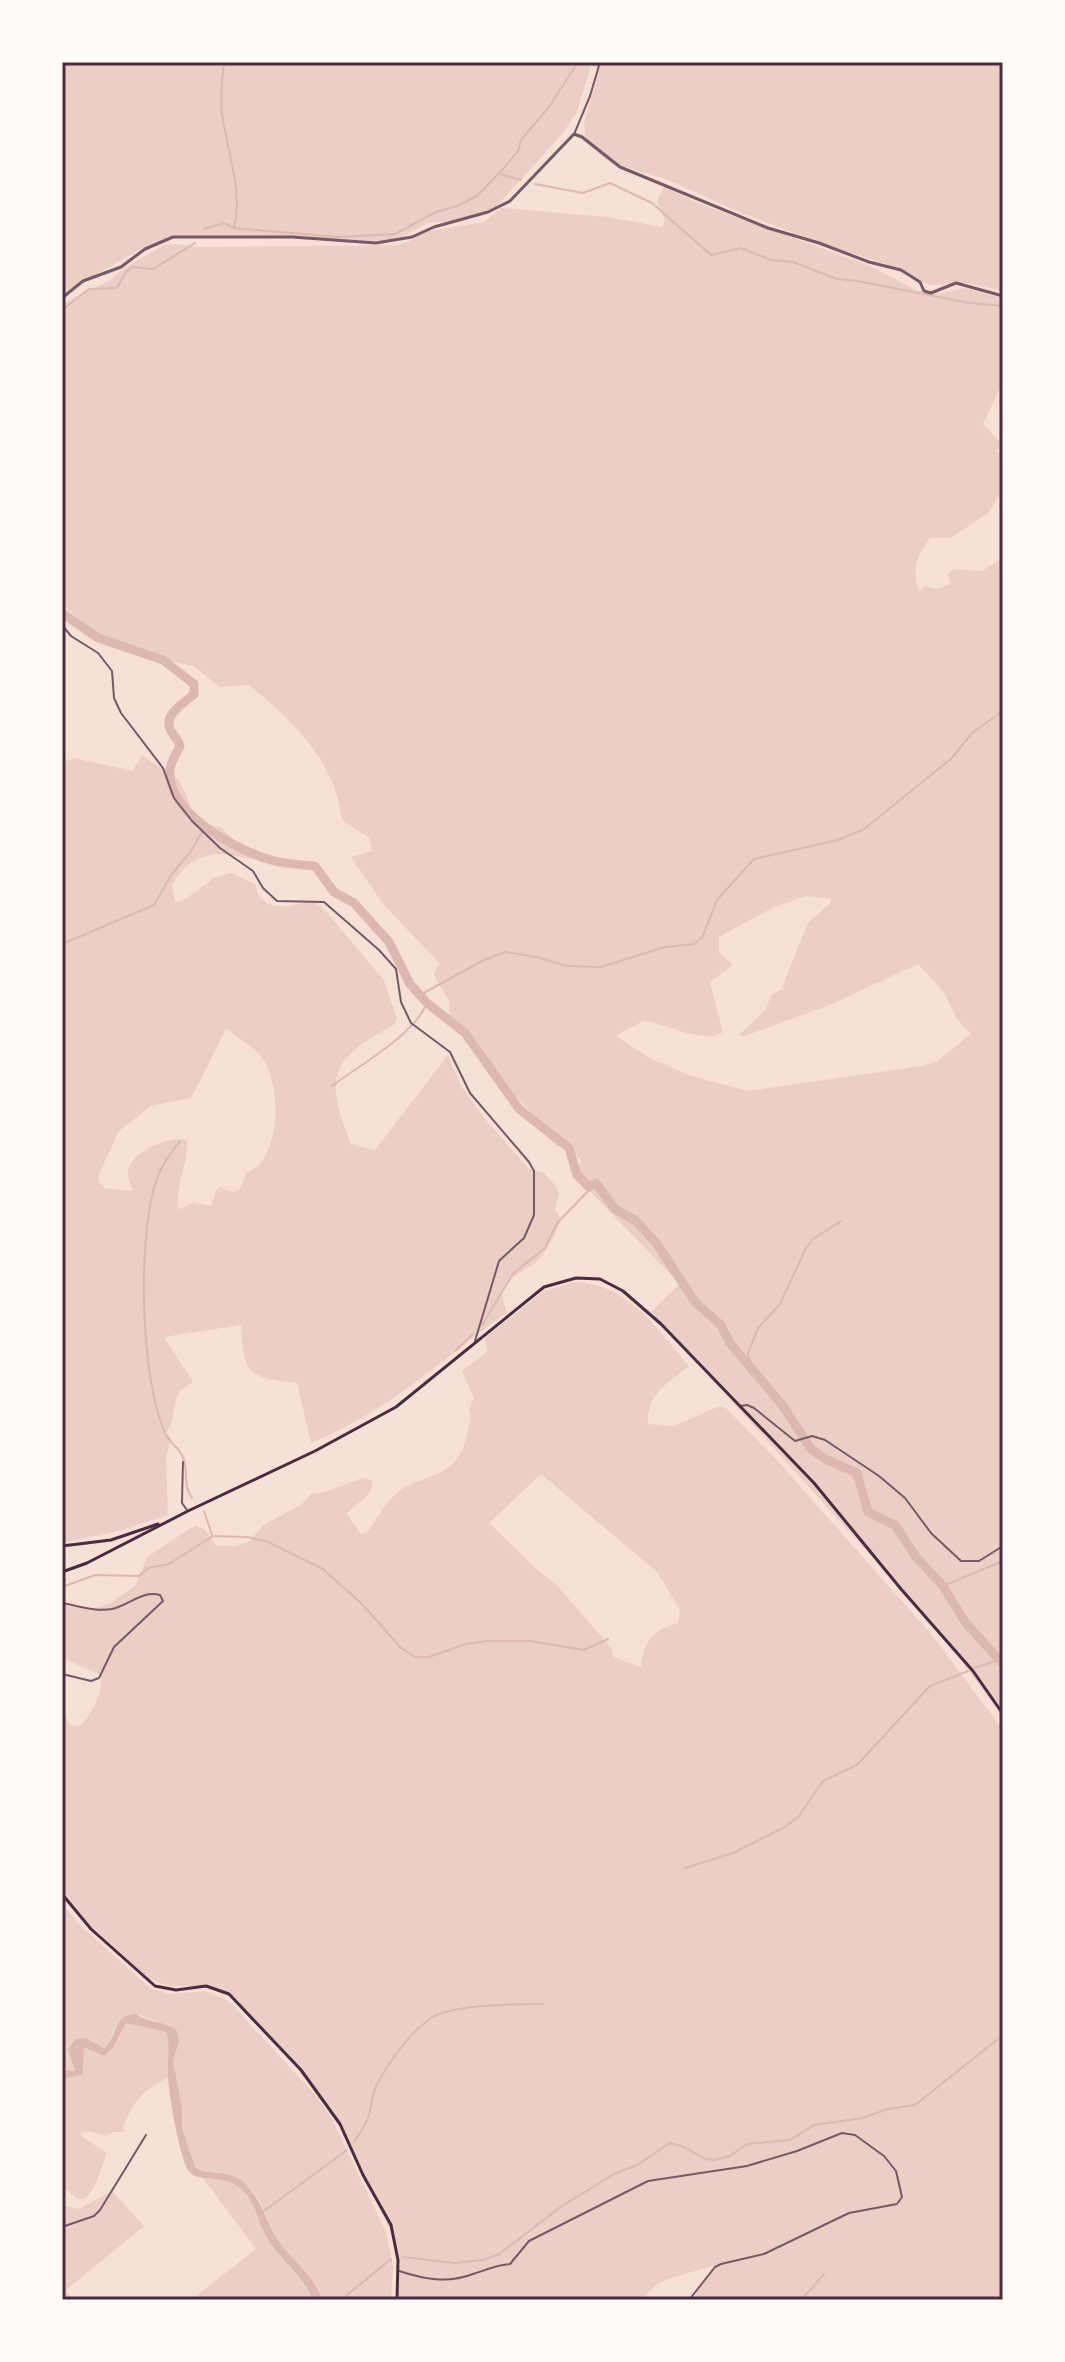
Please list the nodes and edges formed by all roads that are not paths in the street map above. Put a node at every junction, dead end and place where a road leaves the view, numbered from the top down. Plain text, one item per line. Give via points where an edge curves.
1 (600, 62) edge
2 (574, 134) junction
3 (1003, 296) edge
4 (62, 298) edge
5 (62, 625) edge
6 (474, 1342) junction
7 (739, 1406) junction
8 (183, 1462) dead end
9 (188, 1511) junction
10 (169, 1520) junction
11 (62, 1546) edge
12 (1003, 1546) edge
13 (62, 1572) edge
14 (62, 1603) edge
15 (62, 1674) edge
16 (1003, 1714) edge
17 (62, 1894) edge
18 (146, 2135) dead end
19 (62, 2227) edge
20 (399, 2271) junction
21 (397, 2300) edge
22 (689, 2300) edge

1 - 2 street
2 - 3 street via 620,167 768,228 901,270 924,291 956,283
2 - 4 street via 510,201 412,237 376,243 173,237 121,267 83,281
5 - 6 street via 112,671 118,707 163,768 180,809 253,871 272,898 324,902 370,942 396,969 411,1024 450,1052 470,1093 534,1171 534,1215 524,1238 497,1266
6 - 7 main road via 544,1287 576,1278 600,1279 661,1324
6 - 9 main road via 396,1407
7 - 12 street via 754,1408 791,1439 825,1440 886,1481 961,1561 979,1561
7 - 16 main road via 814,1483 973,1671
8 - 9 street via 182,1503
9 - 10 main road
10 - 11 main road via 111,1540
10 - 13 main road
14 - 15 street via 111,1609 149,1593 163,1601 114,1647 99,1678
17 - 20 main road via 91,1929 155,1986 206,1986 229,1994 301,2070 340,2124 391,2225
18 - 19 street via 100,2210
20 - 21 main road
20 - 22 street via 448,2280 510,2264 529,2241 648,2181 735,2169 842,2133 867,2143 896,2171 902,2197 897,2204 849,2213 764,2254 721,2264

